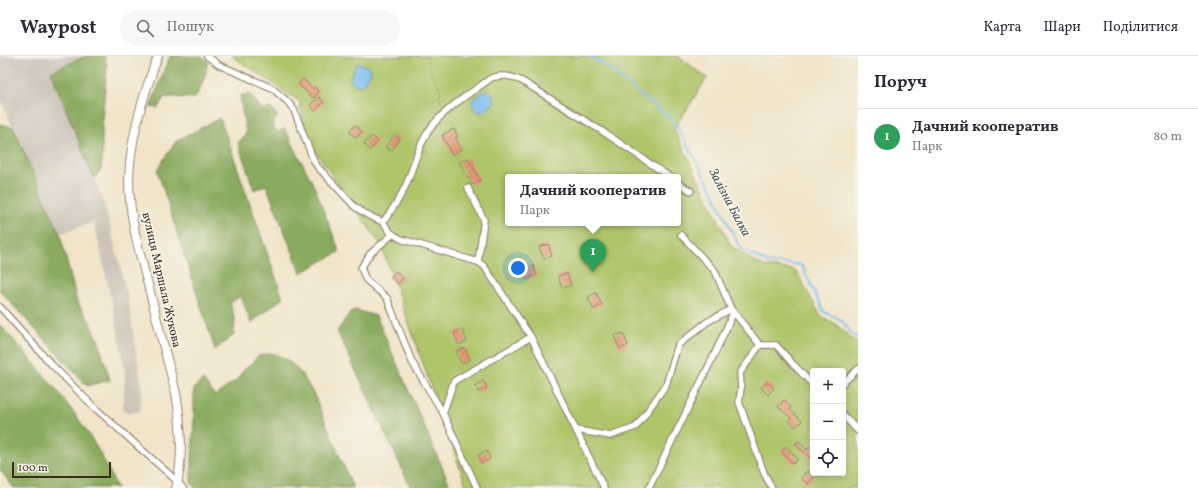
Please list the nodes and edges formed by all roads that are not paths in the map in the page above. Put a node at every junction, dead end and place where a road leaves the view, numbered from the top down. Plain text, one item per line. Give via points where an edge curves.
1 (158, 56) edge
2 (206, 56) edge
3 (666, 174) edge
4 (681, 185) edge
5 (468, 188) dead end
6 (691, 191) dead end
7 (383, 222) junction
8 (393, 234) junction
9 (681, 235) dead end
10 (478, 262) junction
11 (0, 307) edge
12 (732, 310) junction
13 (532, 337) junction
14 (760, 345) junction
15 (858, 368) edge
16 (846, 380) edge
17 (810, 382) edge
18 (443, 413) junction
19 (846, 418) edge
20 (576, 430) junction
21 (858, 431) edge
22 (179, 486) edge
23 (477, 488) edge
24 (604, 488) edge
25 (650, 488) edge
26 (772, 488) edge

1 - 22 main road, вулиця Маршала Жукова via 137,119 130,163 130,194 143,269 176,393 181,428
2 - 7 street via 272,88 288,102 294,110 309,152 317,166 355,207
3 - 7 street via 522,81 500,75 491,78 443,114 429,129 403,191
4 - 6 street
5 - 10 street via 484,220
7 - 8 street
8 - 10 street via 401,240
8 - 18 street via 370,254 361,268 366,280 387,298 412,362
9 - 12 street via 715,271
10 - 13 street via 488,271
11 - 22 street via 95,408
12 - 14 street
12 - 20 street via 707,322 678,345 666,385 636,427 610,436
12 - 25 street via 721,339
13 - 18 street via 454,382
13 - 20 street
14 - 17 street via 776,345
14 - 26 street via 740,373 739,402 764,473
15 - 16 street
18 - 23 street
19 - 21 street
20 - 24 street

